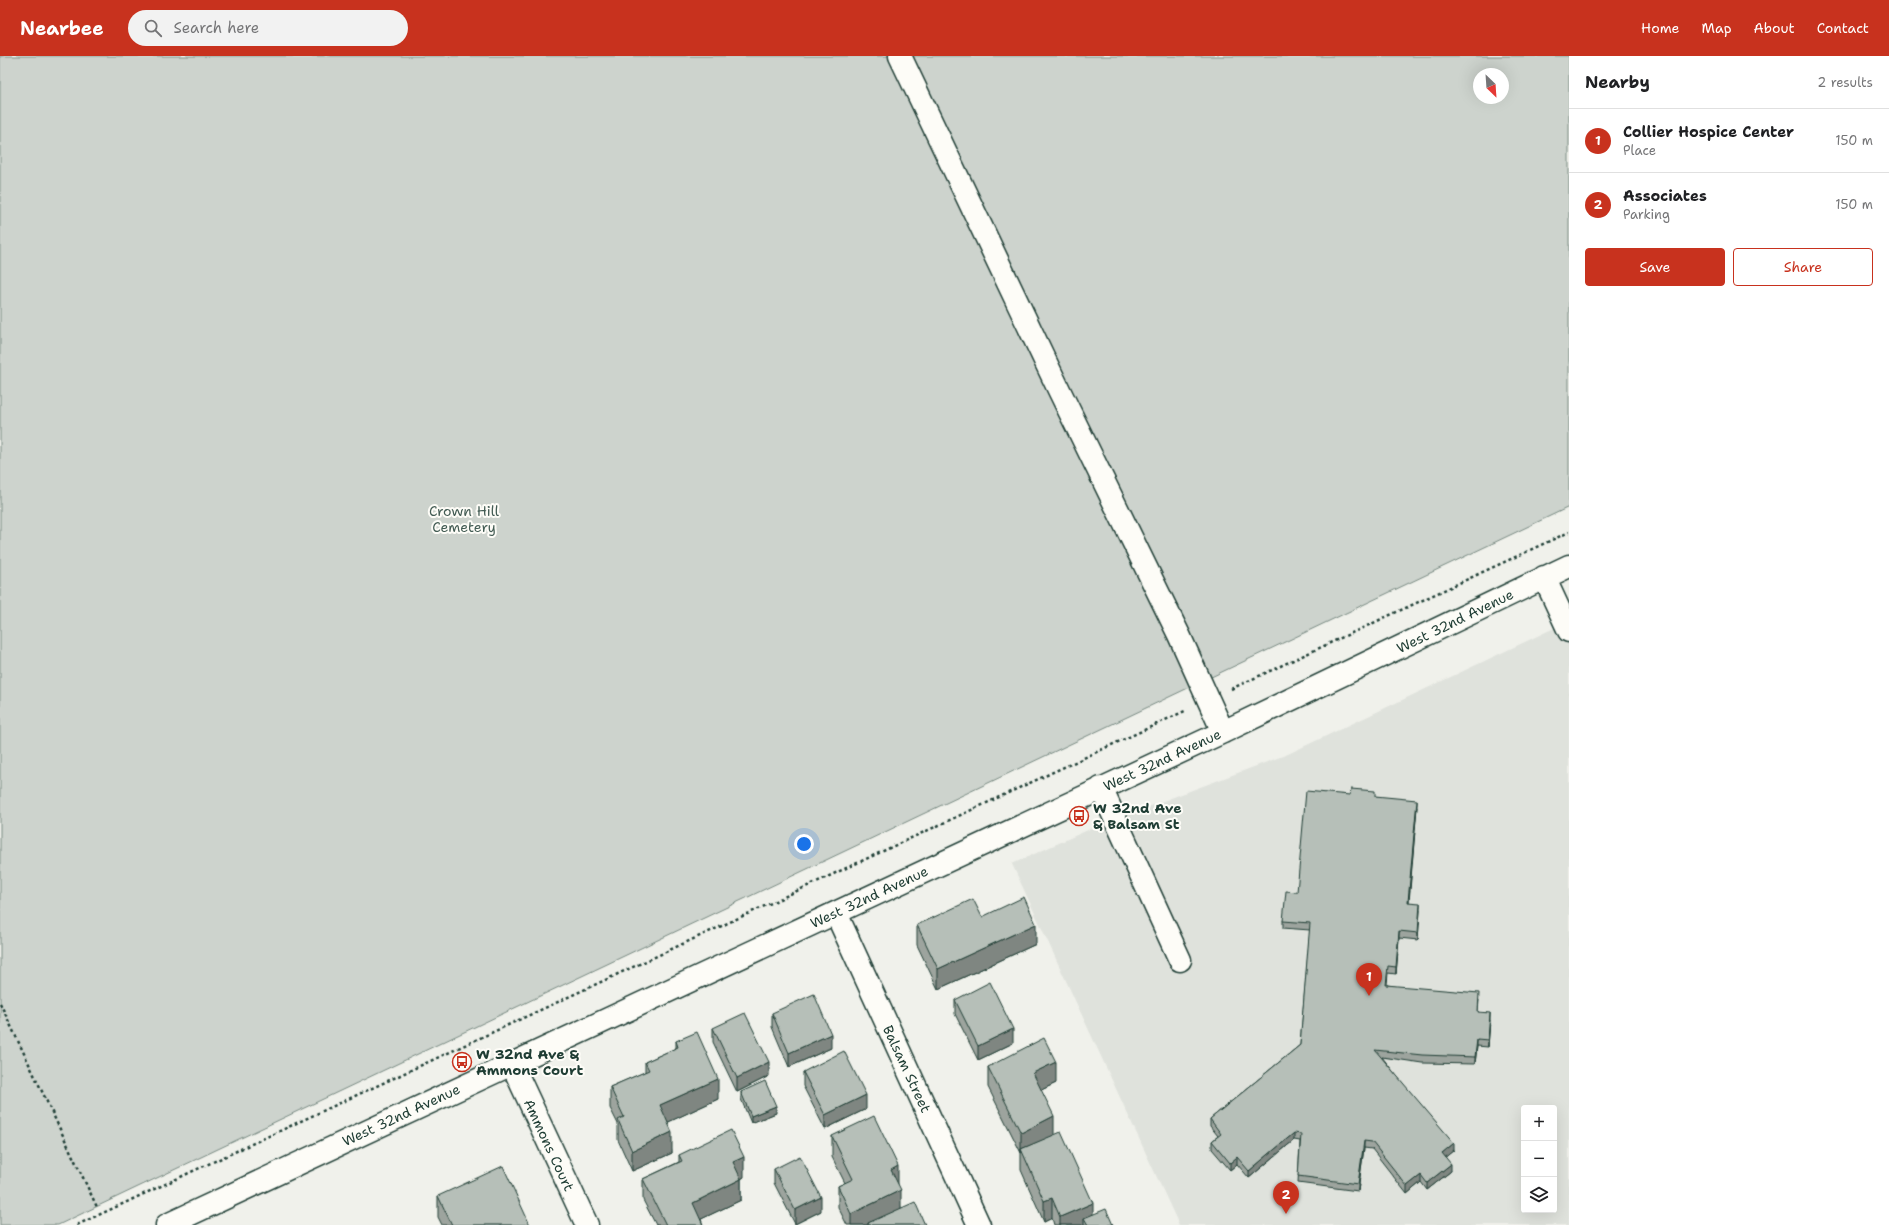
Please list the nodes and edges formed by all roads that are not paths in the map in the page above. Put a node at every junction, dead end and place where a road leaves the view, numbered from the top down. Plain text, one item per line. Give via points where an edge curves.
1 (900, 56) edge
2 (1569, 566) edge
3 (1544, 578) junction
4 (1569, 631) edge
5 (1223, 732) junction
6 (1101, 788) junction
7 (836, 913) junction
8 (1180, 960) dead end
9 (512, 1064) junction
10 (167, 1225) edge
11 (587, 1225) edge
12 (979, 1225) edge

1 - 5 street via 1060,392 1180,635
2 - 3 street, West 32nd Avenue
3 - 4 street
3 - 5 street, West 32nd Avenue
5 - 6 street, West 32nd Avenue
6 - 7 street, West 32nd Avenue
6 - 8 street
7 - 9 street, West 32nd Avenue
7 - 12 street, Balsam Street
9 - 10 street, West 32nd Avenue
9 - 11 street, Ammons Court

